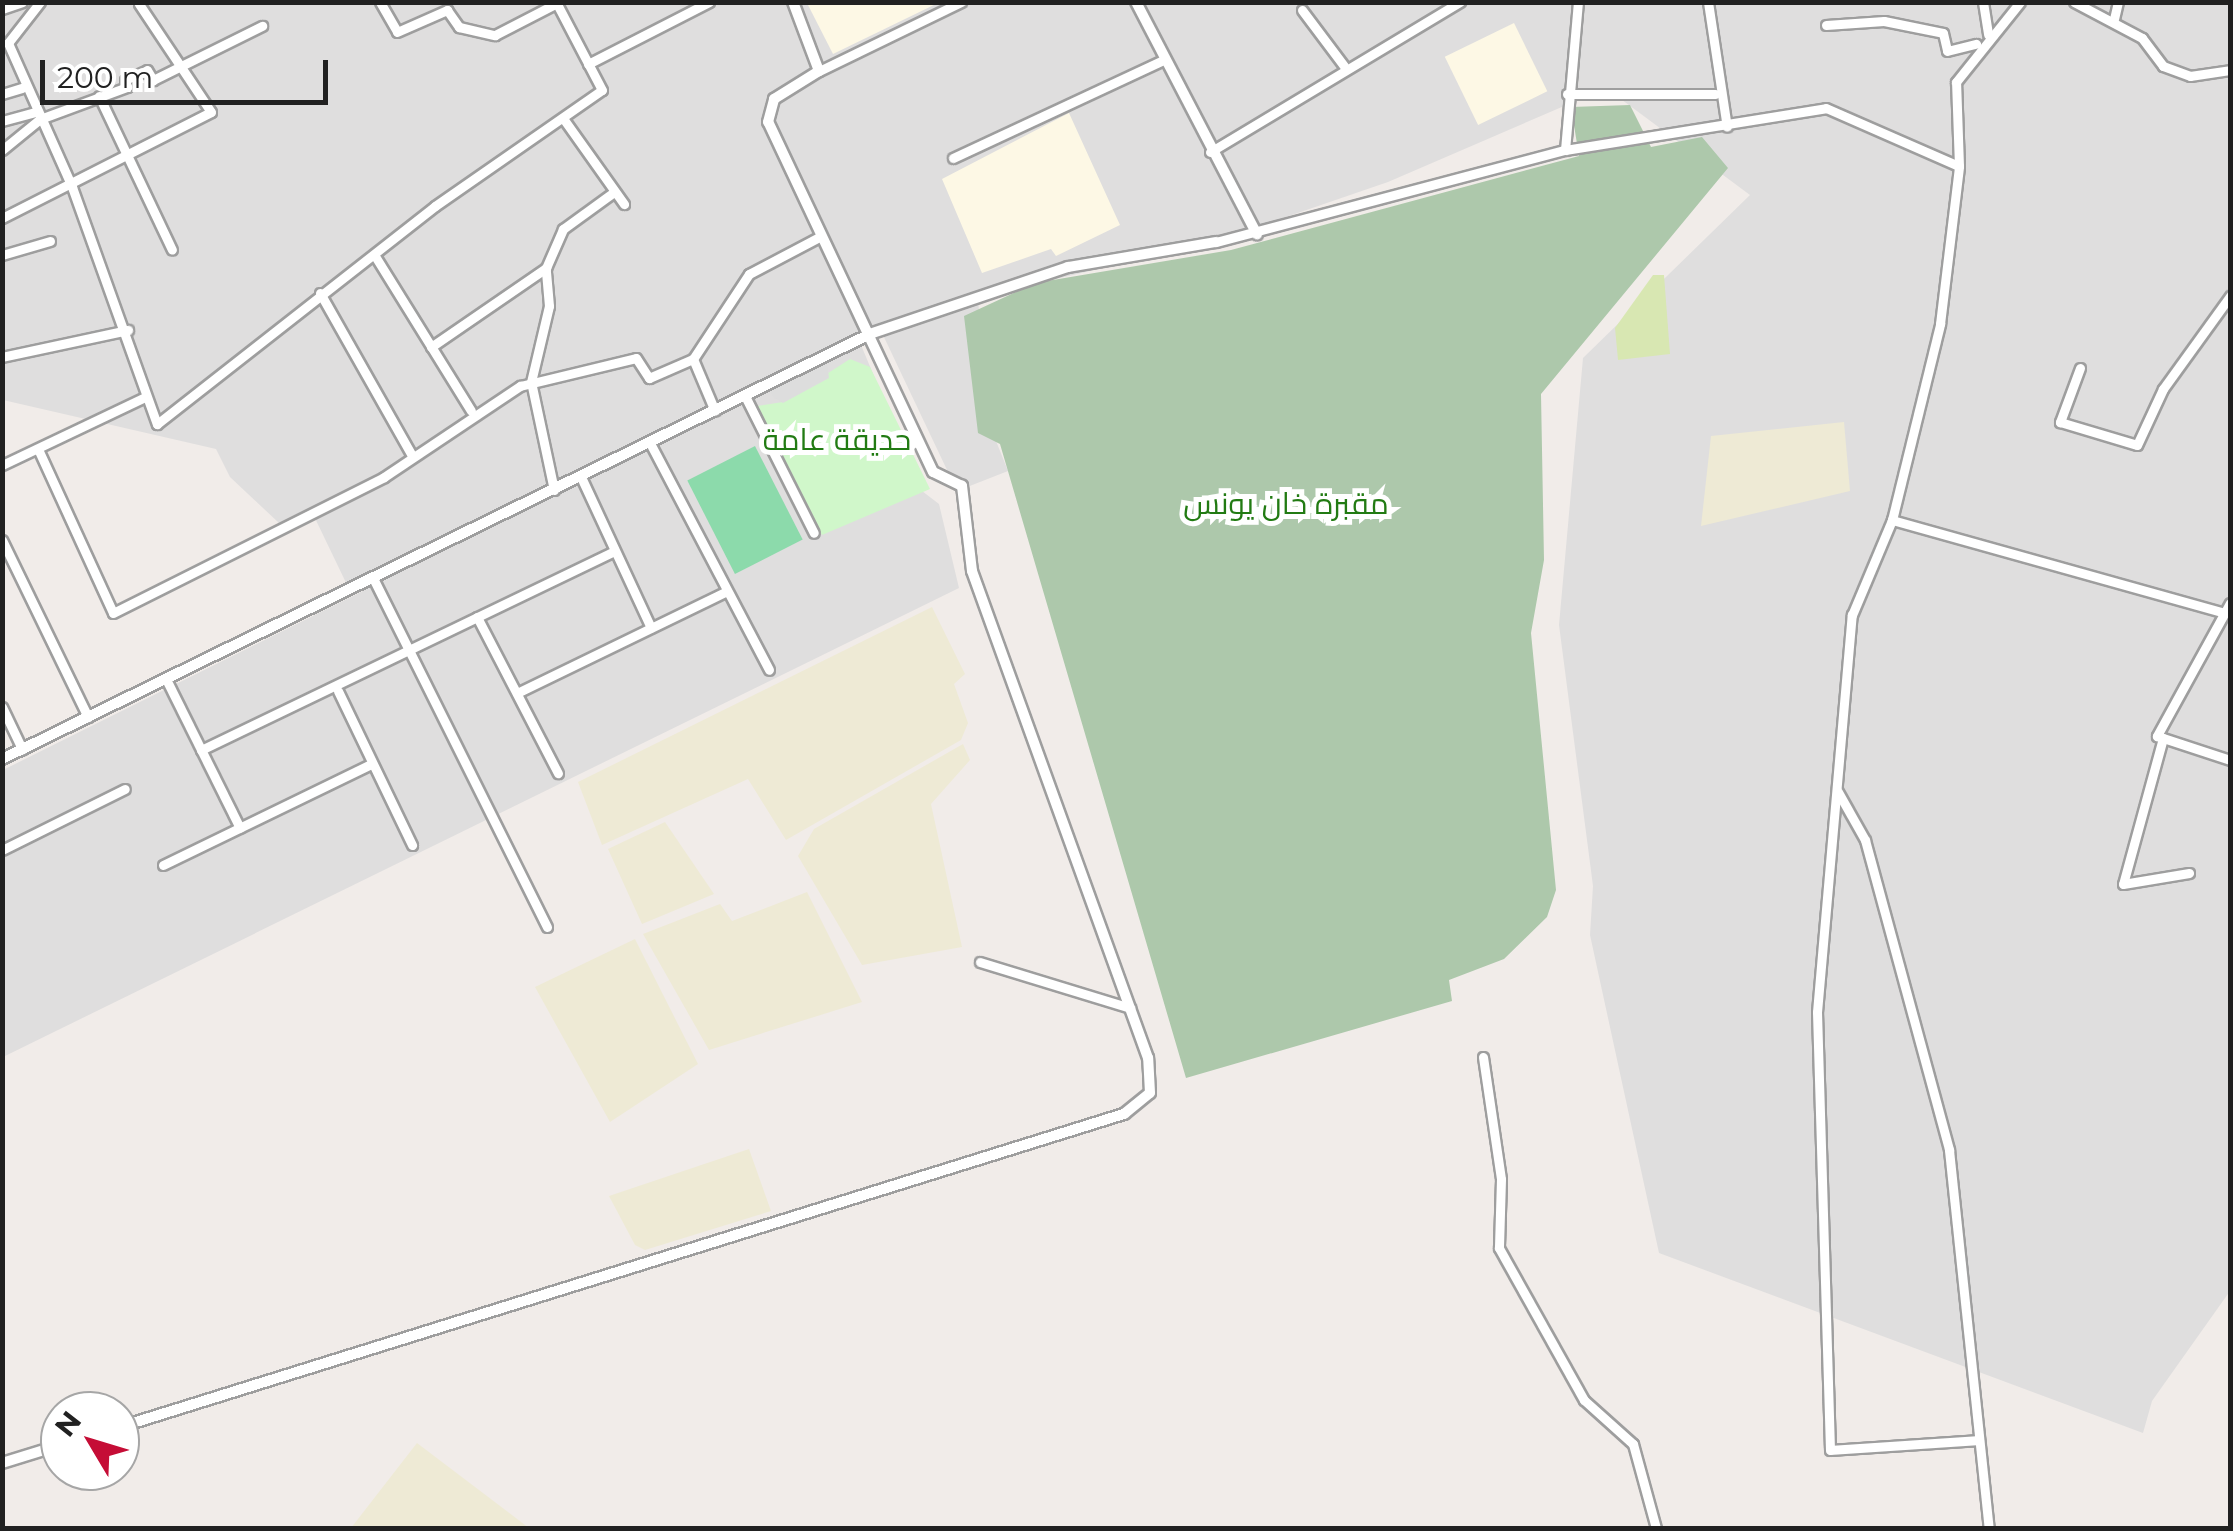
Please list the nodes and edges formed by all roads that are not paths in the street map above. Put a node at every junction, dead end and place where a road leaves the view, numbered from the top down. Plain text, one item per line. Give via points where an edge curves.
1 (22, 2) edge
2 (40, 2) edge
3 (380, 2) edge
4 (709, 2) edge
5 (793, 2) edge
6 (961, 2) edge
7 (1136, 2) edge
8 (1460, 2) edge
9 (1578, 2) edge
10 (1708, 2) edge
11 (1983, 2) edge
12 (2020, 2) edge
13 (2074, 2) edge
14 (2118, 2) edge
15 (558, 3) edge
16 (139, 4) edge
17 (2, 9) edge
18 (1302, 10) dead end
19 (2114, 19) junction
20 (1826, 25) dead end
21 (262, 26) dead end
22 (1986, 32) junction
23 (5, 44) edge
24 (1163, 60) junction
25 (588, 64) junction
26 (177, 66) junction
27 (1344, 66) junction
28 (2230, 70) edge
29 (820, 71) junction
30 (22, 88) junction
31 (2, 94) edge
32 (1568, 94) junction
33 (1715, 94) junction
34 (99, 96) junction
35 (38, 115) junction
36 (2, 121) edge
37 (566, 121) junction
38 (1727, 127) junction
39 (2, 150) edge
40 (1565, 150) junction
41 (1210, 152) junction
42 (954, 158) dead end
43 (125, 159) junction
44 (1960, 166) junction
45 (72, 187) junction
46 (614, 192) junction
47 (624, 204) dead end
48 (2, 218) edge
49 (1258, 234) junction
50 (821, 236) junction
51 (50, 242) dead end
52 (1216, 242) joint
53 (172, 250) dead end
54 (2, 255) edge
55 (376, 256) junction
56 (546, 268) junction
57 (320, 292) junction
58 (2230, 296) edge
59 (128, 330) junction
60 (870, 334) junction
61 (432, 348) junction
62 (2, 357) edge
63 (693, 359) junction
64 (2080, 368) dead end
65 (531, 382) junction
66 (746, 396) junction
67 (145, 397) junction
68 (470, 411) junction
69 (715, 411) junction
70 (650, 443) junction
71 (38, 449) junction
72 (411, 454) junction
73 (2, 465) edge
74 (580, 477) junction
75 (554, 490) junction
76 (1892, 520) junction
77 (814, 533) dead end
78 (2, 540) edge
79 (612, 552) junction
80 (373, 578) junction
81 (727, 591) junction
82 (2230, 603) edge
83 (2224, 613) junction
84 (477, 617) junction
85 (651, 628) junction
86 (409, 651) junction
87 (769, 670) dead end
88 (166, 679) junction
89 (338, 691) junction
90 (517, 693) junction
91 (2, 707) edge
92 (88, 717) junction
93 (2163, 738) junction
94 (22, 749) junction
95 (201, 750) junction
96 (2, 759) edge
97 (2230, 760) edge
98 (371, 764) junction
99 (558, 773) dead end
100 (125, 789) dead end
101 (1838, 792) junction
102 (240, 828) junction
103 (412, 845) dead end
104 (2, 850) edge
105 (163, 865) dead end
106 (2190, 873) dead end
107 (547, 926) dead end
108 (980, 962) dead end
109 (1130, 1008) junction
110 (1483, 1057) dead end
111 (140, 1420) edge
112 (1979, 1440) junction
113 (40, 1451) edge
114 (2, 1463) edge
115 (1656, 1528) edge
116 (1988, 1528) edge

1 - 17 street
2 - 23 street
3 - 15 street via 398,32 447,10 459,27 495,35
4 - 25 street
5 - 29 street
6 - 29 street
7 - 24 street
8 - 27 street
9 - 32 street
10 - 33 street
11 - 22 street
12 - 22 street
13 - 19 street
14 - 19 street
15 - 25 street
16 - 26 street
18 - 27 street
19 - 28 street via 2163,66 2190,76
20 - 22 street via 1884,21 1943,33 1947,51 1972,52
21 - 26 street
22 - 44 street via 1956,82
23 - 30 street
24 - 41 street
24 - 42 street
25 - 37 street via 602,90
26 - 34 street via 153,80 147,70
26 - 43 street via 210,112
27 - 41 street
29 - 50 street via 768,110
30 - 31 street
30 - 35 street
32 - 33 street
32 - 40 street
33 - 38 street
34 - 35 street
34 - 43 street
35 - 36 street
35 - 39 street
35 - 45 street
37 - 46 street
37 - 55 street
38 - 40 street
38 - 44 street via 1833,108
40 - 49 street
41 - 49 street
43 - 45 street
43 - 53 street
44 - 76 street via 1942,311
45 - 48 street
45 - 59 street
46 - 47 street
46 - 56 street via 563,229
49 - 52 street
50 - 60 street
50 - 63 street via 749,274
51 - 54 street
52 - 60 street via 1068,267
55 - 57 street
55 - 61 street
56 - 61 street
56 - 65 street via 549,306
57 - 67 street via 182,410 157,424
57 - 72 street
58 - 64 street via 2163,389 2136,445 2060,422
59 - 62 street
59 - 67 street
60 - 66 street
60 - 109 street via 933,472 962,486 972,571
61 - 68 street
63 - 65 street via 648,378 636,358
63 - 69 street
65 - 68 street
65 - 75 street
66 - 69 street
66 - 77 street
67 - 71 street
68 - 72 street
69 - 70 street
70 - 74 street
70 - 81 street
71 - 72 street via 113,613
71 - 73 street
74 - 75 street
74 - 79 street
75 - 80 street
76 - 83 street
76 - 101 street via 1852,615
78 - 92 street
79 - 84 street
79 - 85 street
80 - 86 street
80 - 88 street
81 - 85 street
81 - 87 street
82 - 83 street
83 - 93 street
84 - 86 street
84 - 90 street
85 - 90 street
86 - 89 street
86 - 107 street
88 - 92 street
88 - 95 street
89 - 95 street
89 - 98 street
90 - 99 street
91 - 94 street
92 - 94 street
93 - 97 street
93 - 106 street via 2123,884
94 - 96 street
95 - 102 street
98 - 102 street
98 - 103 street
100 - 104 street
101 - 112 street via 1865,840 1949,1150
101 - 112 street via 1817,1012 1826,1442 1830,1450
102 - 105 street
108 - 109 street
109 - 111 street via 1152,1087 1124,1114
110 - 115 street via 1501,1179 1499,1248 1584,1400 1633,1444
112 - 116 street
113 - 114 street

